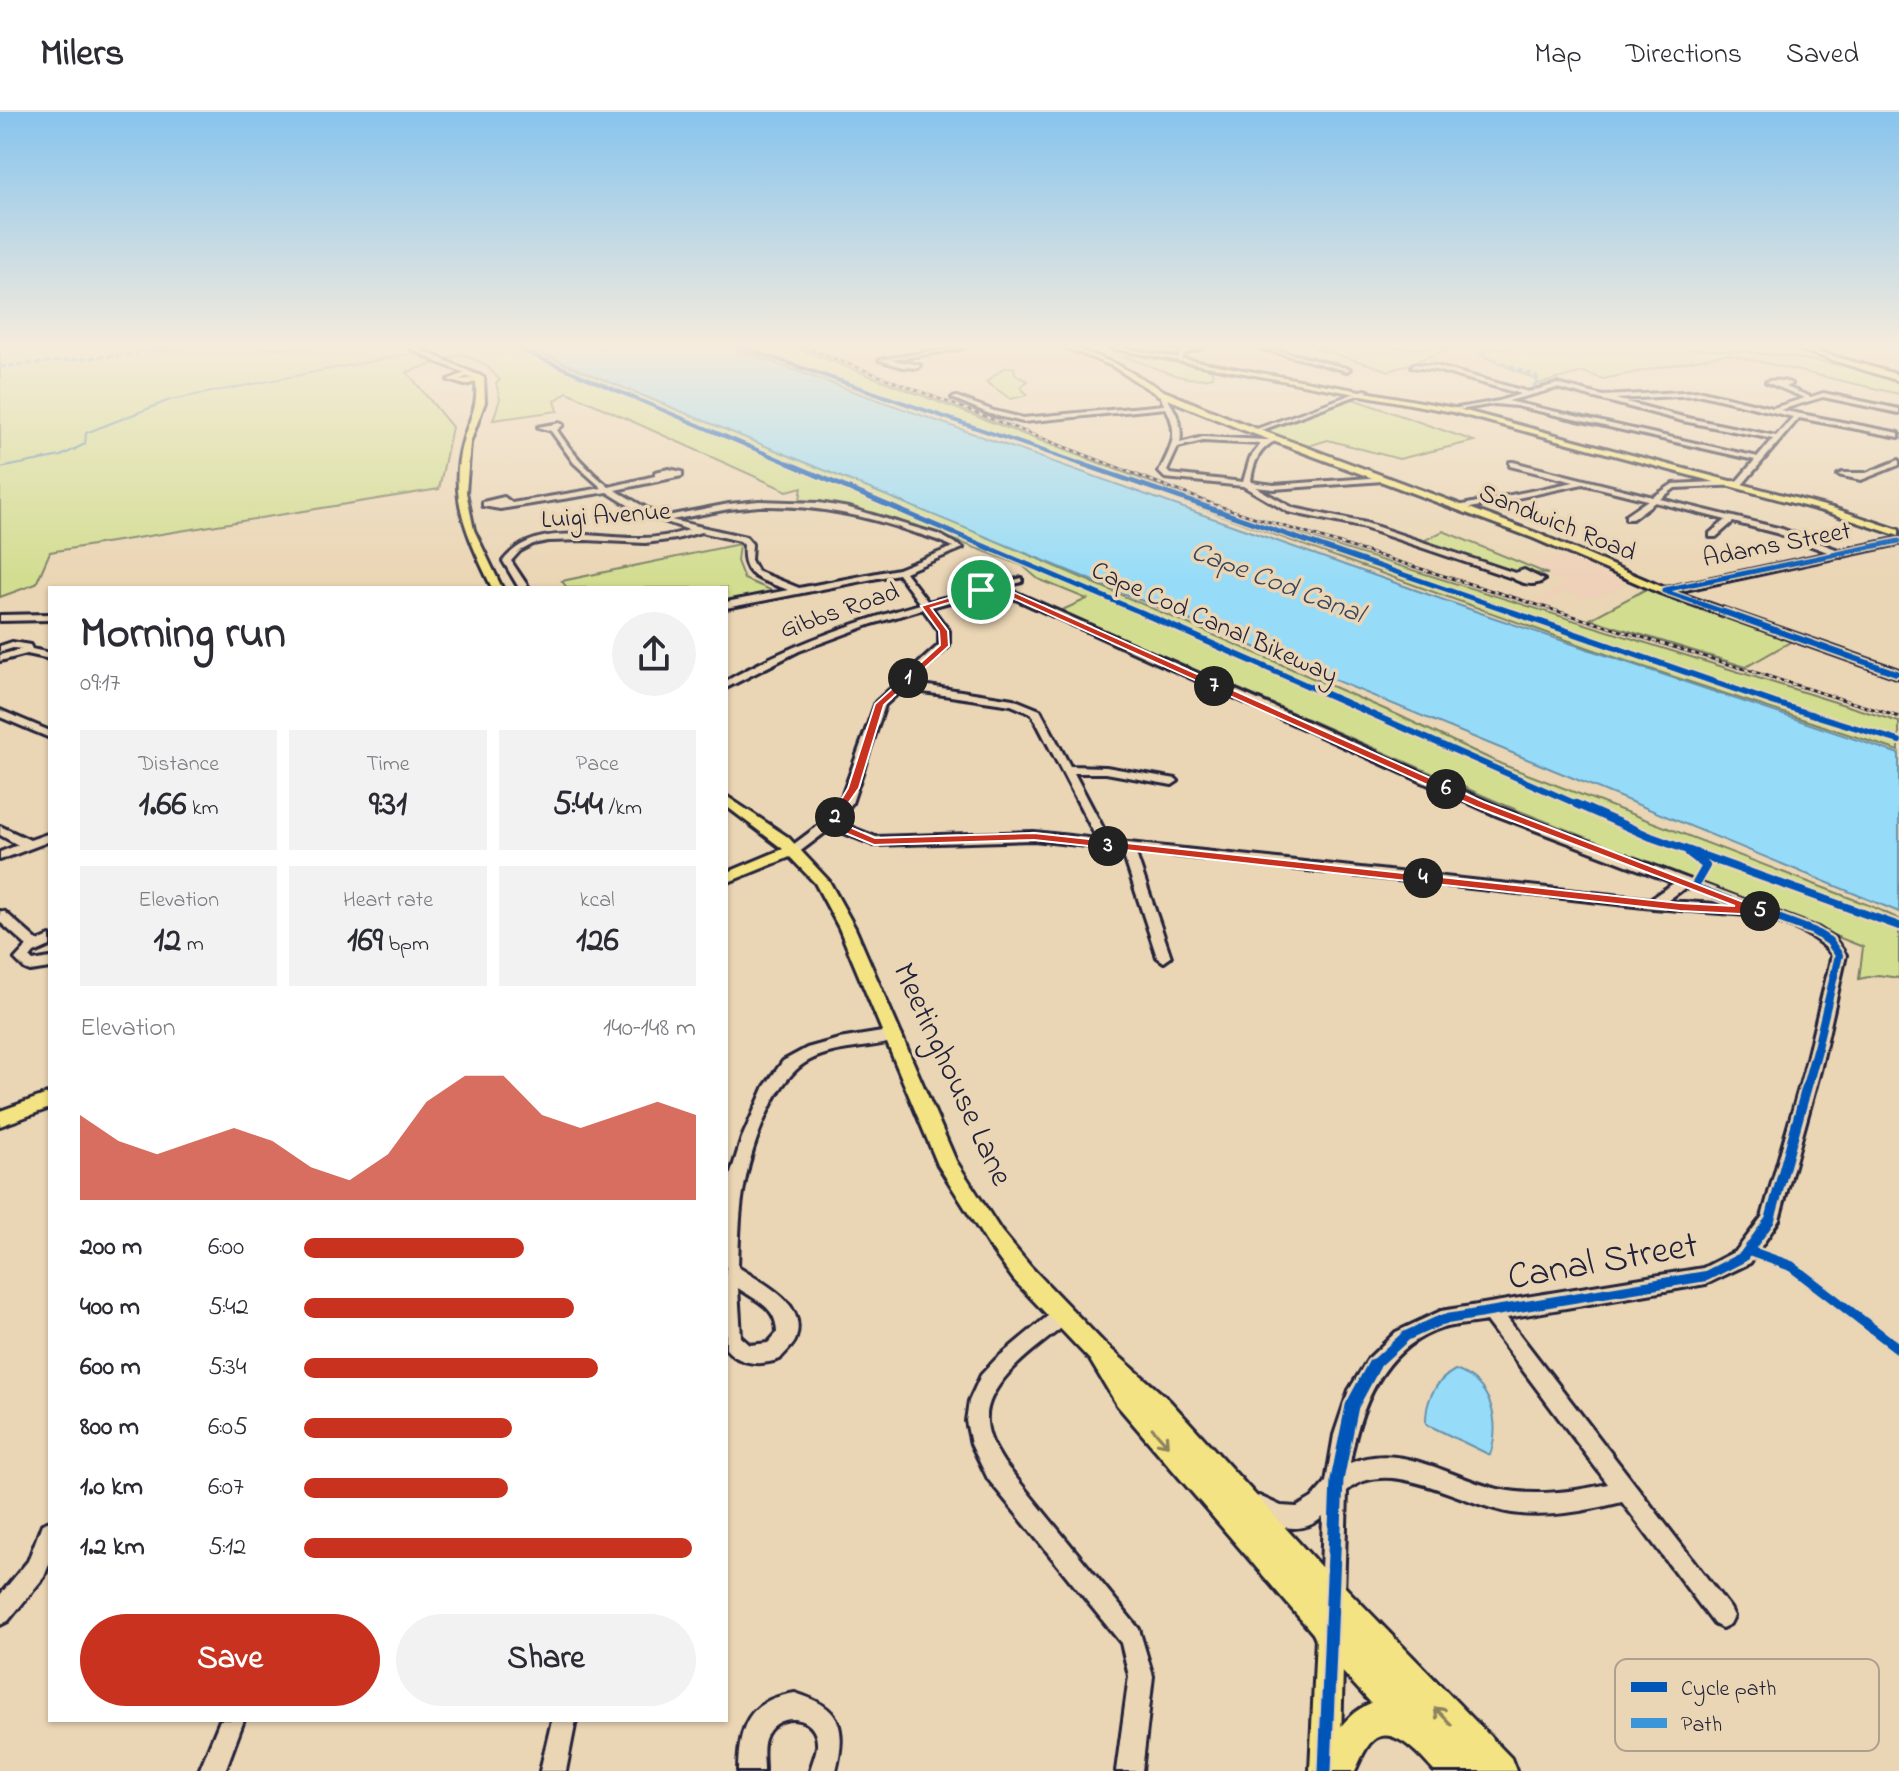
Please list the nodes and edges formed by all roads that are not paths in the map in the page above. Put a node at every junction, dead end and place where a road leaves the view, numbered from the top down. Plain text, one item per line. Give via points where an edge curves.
1 (473, 425) edge
2 (1177, 425) edge
3 (1240, 425) edge
4 (1270, 425) edge
5 (1509, 425) edge
6 (1605, 425) edge
7 (1711, 425) edge
8 (1788, 425) edge
9 (1848, 425) edge
10 (553, 429) dead end
11 (1179, 431) junction
12 (1254, 431) junction
13 (1899, 435) edge
14 (1777, 438) junction
15 (1203, 439) junction
16 (1275, 439) junction
17 (1264, 442) junction
18 (1179, 445) junction
19 (1759, 459) junction
20 (1899, 462) edge
21 (1513, 464) dead end
22 (1864, 475) dead end
23 (659, 477) dead end
24 (1383, 479) junction
25 (1699, 479) junction
26 (1583, 482) junction
27 (1736, 485) junction
28 (1247, 486) junction
29 (611, 490) junction
30 (1652, 499) junction
31 (510, 505) dead end
32 (1461, 508) junction
33 (1629, 517) dead end
34 (663, 519) junction
35 (1732, 519) junction
36 (698, 529) junction
37 (1899, 533) edge
38 (1713, 535) dead end
39 (1899, 541) edge
40 (1841, 554) junction
41 (900, 571) junction
42 (1515, 576) dead end
43 (1019, 580) dead end
44 (496, 586) edge
45 (523, 586) edge
46 (796, 590) junction
47 (981, 590) junction
48 (1664, 591) junction
49 (728, 605) edge
50 (926, 606) junction
51 (48, 617) edge
52 (0, 618) edge
53 (0, 649) edge
54 (27, 651) junction
55 (48, 656) edge
56 (0, 658) edge
57 (1899, 674) edge
58 (728, 684) edge
59 (899, 685) junction
60 (0, 713) edge
61 (48, 734) edge
62 (1068, 769) junction
63 (1172, 781) dead end
64 (728, 801) edge
65 (830, 823) junction
66 (0, 830) edge
67 (48, 838) edge
68 (29, 845) junction
69 (1106, 845) junction
70 (1128, 848) junction
71 (794, 850) junction
72 (0, 856) edge
73 (728, 877) edge
74 (1683, 883) junction
75 (1653, 904) junction
76 (1761, 911) junction
77 (0, 915) edge
78 (43, 944) edge
79 (1164, 957) dead end
80 (48, 964) edge
81 (894, 1036) junction
82 (48, 1101) edge
83 (0, 1119) edge
84 (731, 1273) junction
85 (1490, 1311) junction
86 (1062, 1316) junction
87 (1097, 1352) junction
88 (1338, 1487) junction
89 (1627, 1490) junction
90 (1246, 1500) junction
91 (48, 1537) edge
92 (1332, 1598) junction
93 (0, 1613) edge
94 (1722, 1616) dead end
95 (1330, 1633) junction
96 (231, 1722) edge
97 (564, 1722) edge
98 (1424, 1735) junction
99 (212, 1771) edge
100 (553, 1771) edge
101 (751, 1771) edge
102 (823, 1771) edge
103 (1129, 1771) edge
104 (1325, 1771) edge
105 (1336, 1771) edge
106 (1459, 1771) edge
107 (1498, 1771) edge

1 - 44 main road via 464,450 462,492 469,530
2 - 11 street
3 - 12 main road, Sandwich Road
4 - 12 street
5 - 25 main road
6 - 19 street
7 - 14 street
8 - 14 street
9 - 13 street
10 - 29 street via 568,454
11 - 15 street
11 - 18 street
12 - 16 main road, Sandwich Road
14 - 19 street
15 - 17 street
15 - 18 street
16 - 17 street
16 - 24 main road, Sandwich Road
17 - 28 street via 1247,469
18 - 28 street via 1166,475
19 - 27 street
20 - 22 street
21 - 26 street
23 - 29 street
24 - 28 street
24 - 32 main road, Sandwich Road
25 - 27 main road
25 - 30 street
26 - 30 street
26 - 32 street
27 - 37 main road
28 - 42 street via 1291,510 1363,525
29 - 31 street
29 - 34 street
30 - 33 street
30 - 35 street
32 - 48 main road, Sandwich Road
34 - 36 street
34 - 41 street via 729,505 815,503 869,514 959,548
35 - 38 street
35 - 40 street
36 - 45 street, Luigi Avenue via 647,541 565,537 534,543 507,561
36 - 46 street via 743,539 754,573
39 - 40 main road, Adams Street
40 - 48 main road, Adams Street
41 - 46 street
41 - 50 street
43 - 47 street, Gibbs Road
46 - 49 street
47 - 50 street, Gibbs Road
47 - 74 street, Canal Street via 1008,593 1480,804
48 - 57 main road, Sandwich Road
50 - 58 street, Gibbs Road via 799,647
50 - 59 street via 944,631 944,646
51 - 52 street
53 - 54 street via 20,645
54 - 55 street
54 - 56 street
59 - 62 street via 1026,706 1043,720
59 - 65 street via 875,712 854,788
60 - 61 street
62 - 63 street
62 - 69 street
64 - 71 main road, Meetinghouse Lane
65 - 69 street via 874,841 1017,835
65 - 71 street
66 - 68 street
67 - 68 street
68 - 72 street
69 - 70 street
70 - 75 street
70 - 79 street
71 - 73 main road
71 - 81 main road, Meetinghouse Lane via 837,907
74 - 75 street
74 - 76 street, Canal Street
75 - 76 street
76 - 85 street, Canal Street via 1822,936 1840,960 1764,1232 1743,1257 1706,1276
77 - 78 street
78 - 80 street via 24,955 24,964
81 - 84 street via 829,1048 783,1071 736,1181
81 - 86 main road, Meetinghouse Lane via 939,1146 969,1201 1022,1273
82 - 83 main road
84 - 84 street via 775,1302 787,1317 787,1336 773,1352 748,1354 732,1342
85 - 88 street, Canal Street via 1425,1325 1372,1366 1347,1425
85 - 89 street
86 - 87 main road, Meetinghouse Lane
86 - 103 street via 988,1381 977,1396 974,1425 996,1471 1131,1637 1141,1676
87 - 90 main road, Meetinghouse Lane via 1150,1397
87 -> 95 main road, Meetinghouse Lane via 1125,1397
88 - 89 street via 1352,1472 1399,1468 1515,1503 1583,1500
88 - 90 street via 1303,1517 1284,1518
88 - 92 street, Canal Street
89 - 94 street
90 - 92 main road, Meetinghouse Lane
91 - 93 street via 36,1569
92 - 95 main road, Canal Street
107 -> 92 highway
95 - 98 highway
95 - 104 main road, Canal Street
96 - 99 street
97 - 100 street
98 - 105 highway via 1387,1718 1367,1722 1353,1736
98 - 106 highway
101 - 102 street via 749,1748 755,1729 768,1712 792,1703 808,1706 824,1724 829,1743

